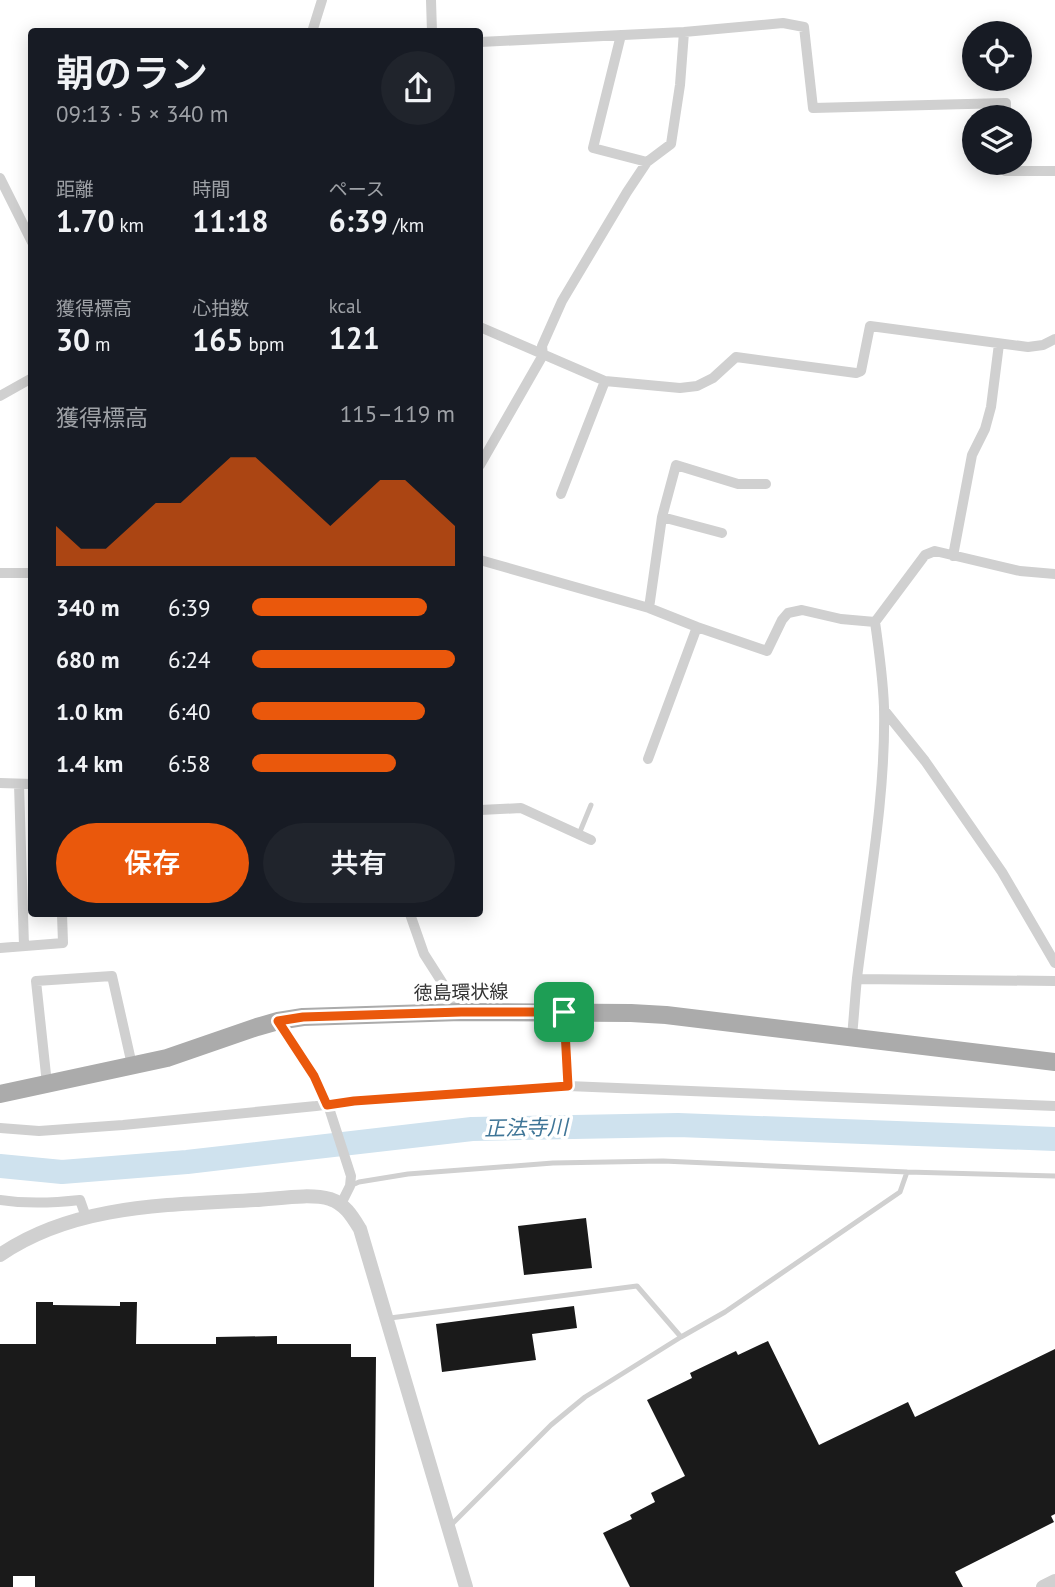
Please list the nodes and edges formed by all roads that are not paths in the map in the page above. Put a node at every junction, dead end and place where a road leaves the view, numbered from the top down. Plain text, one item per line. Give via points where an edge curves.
1 (322, 0) edge
2 (430, 0) edge
3 (313, 28) edge
4 (432, 28) edge
5 (684, 32) junction
6 (621, 36) junction
7 (483, 41) edge
8 (1006, 105) edge
9 (647, 162) junction
10 (1032, 171) edge
11 (1055, 171) edge
12 (0, 177) edge
13 (28, 234) edge
14 (483, 328) edge
15 (1055, 339) edge
16 (999, 344) junction
17 (543, 355) junction
18 (28, 380) edge
19 (605, 381) junction
20 (0, 396) edge
21 (483, 460) edge
22 (766, 484) dead end
23 (561, 494) dead end
24 (662, 517) junction
25 (722, 533) dead end
26 (953, 556) junction
27 (483, 561) edge
28 (0, 573) edge
29 (28, 573) edge
30 (1055, 574) edge
31 (649, 608) junction
32 (875, 622) junction
33 (697, 627) junction
34 (884, 710) junction
35 (648, 759) dead end
36 (0, 783) edge
37 (19, 784) junction
38 (28, 784) edge
39 (591, 805) dead end
40 (483, 810) edge
41 (579, 834) junction
42 (591, 840) dead end
43 (62, 917) edge
44 (411, 917) edge
45 (24, 946) junction
46 (0, 948) edge
47 (1055, 963) edge
48 (857, 979) junction
49 (1055, 981) edge
50 (461, 1012) junction
51 (564, 1012) junction
52 (278, 1021) junction
53 (852, 1036) junction
54 (1055, 1062) edge
55 (132, 1065) junction
56 (47, 1084) junction
57 (568, 1086) junction
58 (0, 1094) edge
59 (1055, 1106) edge
60 (328, 1108) junction
61 (0, 1128) edge
62 (907, 1172) junction
63 (1055, 1176) edge
64 (351, 1181) junction
65 (0, 1200) edge
66 (341, 1204) junction
67 (86, 1217) junction
68 (0, 1255) edge
69 (387, 1318) junction
70 (681, 1337) junction
71 (448, 1527) junction
72 (1055, 1581) edge
73 (466, 1587) edge
74 (1043, 1587) edge

1 - 3 street
2 - 4 street
5 - 6 street
5 - 8 street via 783,23 804,27 813,108
5 - 9 street via 671,144
6 - 7 street
6 - 9 street via 593,148
9 - 17 street via 562,301 542,346
10 - 11 street
12 - 13 street
14 - 17 street
15 - 16 street via 1028,347
16 - 19 street via 870,326 861,371 856,373 736,357 713,378 696,386
16 - 26 street via 991,407 972,454
17 - 19 street
17 - 21 street
18 - 20 street
19 - 23 street
22 - 24 street via 738,484 676,465
24 - 25 street
24 - 31 street
26 - 30 street
26 - 32 street via 935,551 926,555
27 - 31 street
28 - 29 street
31 - 33 street
32 - 33 street via 802,610 788,613 767,651
32 - 34 street
33 - 35 street
34 - 47 street via 1002,872
34 - 48 street via 875,850
36 - 37 street
37 - 38 street
37 - 45 street
39 - 41 lane
40 - 41 street via 522,808
41 - 42 street
43 - 45 street via 63,943
44 - 50 street via 424,954
45 - 46 street
48 - 49 street
48 - 53 street
50 - 51 main road, 徳島環状線
50 - 52 main road, 徳島環状線
51 - 53 main road, 徳島環状線 via 666,1015
51 - 57 street
52 - 55 main road, 徳島環状線
52 - 60 street via 314,1076
53 - 54 main road, 徳島環状線
55 - 56 main road, 徳島環状線
55 - 56 street via 112,976 36,981
56 - 58 main road, 徳島環状線
57 - 59 street
57 - 60 street via 354,1101
60 - 61 street via 39,1131
60 - 64 street
62 - 63 lane
62 - 64 lane via 663,1161 553,1163
62 - 70 lane via 900,1192 733,1307
64 - 66 street
65 - 67 street via 79,1200
66 - 67 street via 314,1197 144,1208
66 - 69 street via 359,1229
67 - 68 street via 36,1234
69 - 70 lane via 637,1286
69 - 71 street
70 - 71 lane via 585,1397
71 - 73 street
72 - 74 street

